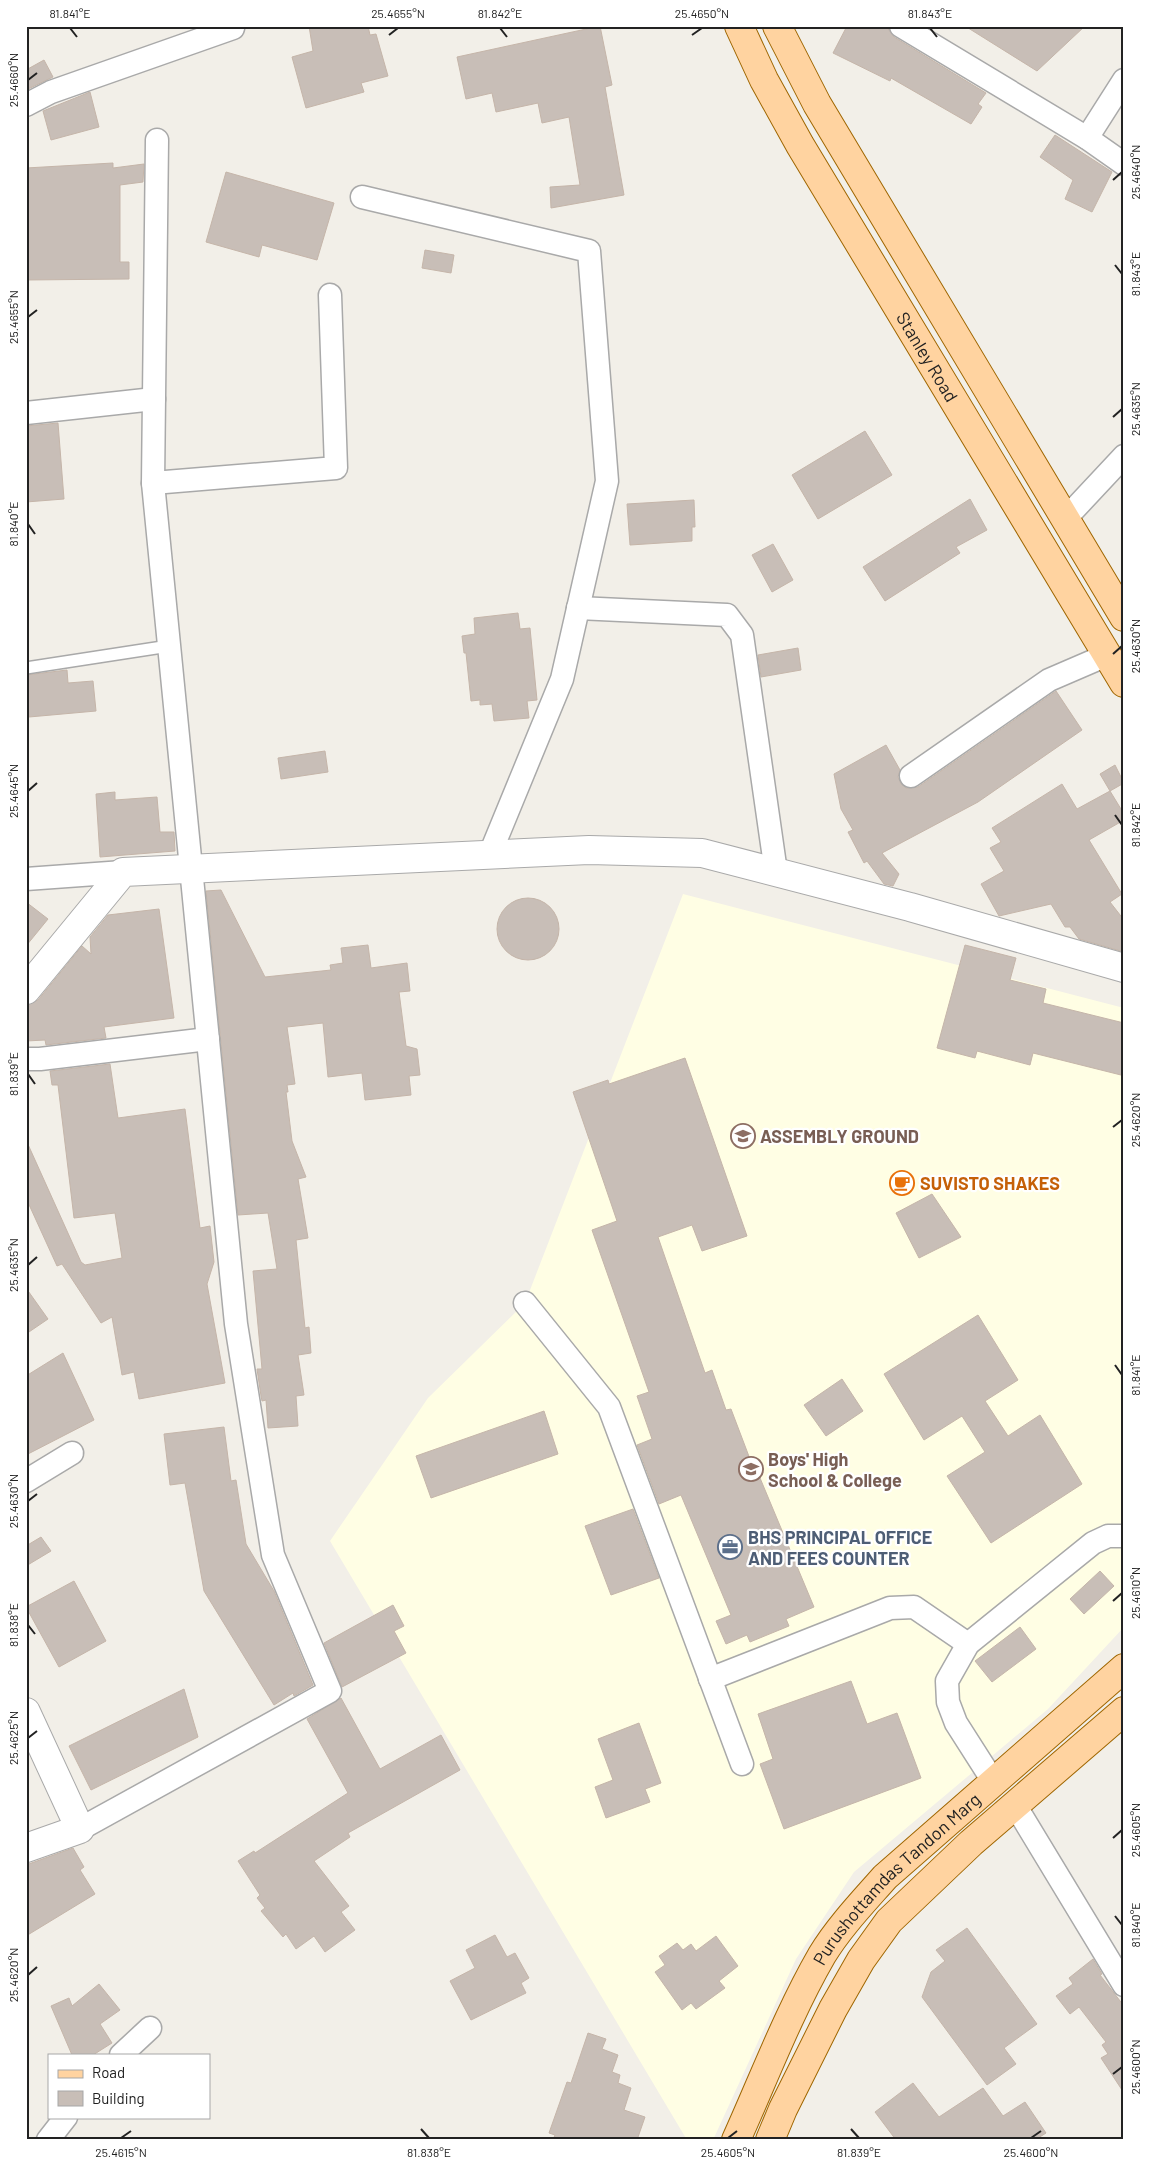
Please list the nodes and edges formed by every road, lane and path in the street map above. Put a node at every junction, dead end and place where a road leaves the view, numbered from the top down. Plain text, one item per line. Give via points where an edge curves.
1 (739, 26) edge
2 (777, 26) edge
3 (902, 26) edge
4 (233, 28) dead end
5 (1124, 80) edge
6 (26, 105) edge
7 (1087, 138) junction
8 (158, 140) dead end
9 (1124, 164) edge
10 (362, 196) dead end
11 (330, 295) dead end
12 (154, 400) junction
13 (26, 413) edge
14 (1124, 456) edge
15 (153, 483) junction
16 (1066, 518) junction
17 (578, 608) junction
18 (1124, 617) edge
19 (169, 646) junction
20 (1107, 655) junction
21 (26, 668) edge
22 (1124, 683) edge
23 (911, 776) dead end
24 (490, 854) junction
25 (191, 868) junction
26 (123, 872) junction
27 (776, 872) junction
28 (26, 879) edge
29 (1124, 968) edge
30 (26, 990) edge
31 (208, 1038) junction
32 (26, 1058) edge
33 (525, 1303) dead end
34 (72, 1453) dead end
35 (26, 1481) edge
36 (1124, 1536) edge
37 (968, 1644) junction
38 (1124, 1668) edge
39 (710, 1679) junction
40 (1124, 1711) edge
41 (26, 1712) edge
42 (742, 1764) dead end
43 (993, 1781) junction
44 (1015, 1805) junction
45 (80, 1829) junction
46 (26, 1848) edge
47 (1124, 1985) edge
48 (150, 2028) dead end
49 (121, 2054) edge
50 (65, 2118) edge
51 (48, 2140) edge
52 (736, 2140) edge
53 (770, 2140) edge

1 - 20 main road, Stanley Road via 800,145
2 - 16 main road, Stanley Road via 817,104
3 - 7 street
4 - 6 street via 51,92
5 - 7 street
7 - 9 street
8 - 12 street
10 - 17 street via 589,251 607,482
11 - 15 street via 336,468
12 - 13 street
12 - 15 street
14 - 16 street
15 - 19 street
16 - 18 main road, Stanley Road
17 - 24 street via 562,679
17 - 27 street via 727,615 742,635
19 - 21 lane
19 - 25 street
20 - 22 main road, Stanley Road
20 - 23 street via 1048,680
24 - 25 street
24 - 27 street via 589,850 702,853
25 - 26 street
25 - 31 street
26 - 28 street
26 - 30 street
27 - 29 street
31 - 32 street via 40,1059
31 - 45 street via 236,1324 273,1555 330,1692
33 - 39 street via 609,1407
34 - 35 street
36 - 37 street via 1108,1536 1093,1543
37 - 39 street via 914,1607 896,1607
37 - 43 street via 947,1681 948,1702 956,1723
38 - 43 main road, Purushottamdas Tandon Marg
39 - 42 street
40 - 44 main road, Purushottamdas Tandon Marg
41 - 45 street
43 - 52 main road, Purushottamdas Tandon Marg via 885,1878 823,1954 799,1998
44 - 47 street
44 - 53 main road, Purushottamdas Tandon Marg via 890,1921 861,1960 782,2109
45 - 46 street
48 - 49 street
50 - 51 street

